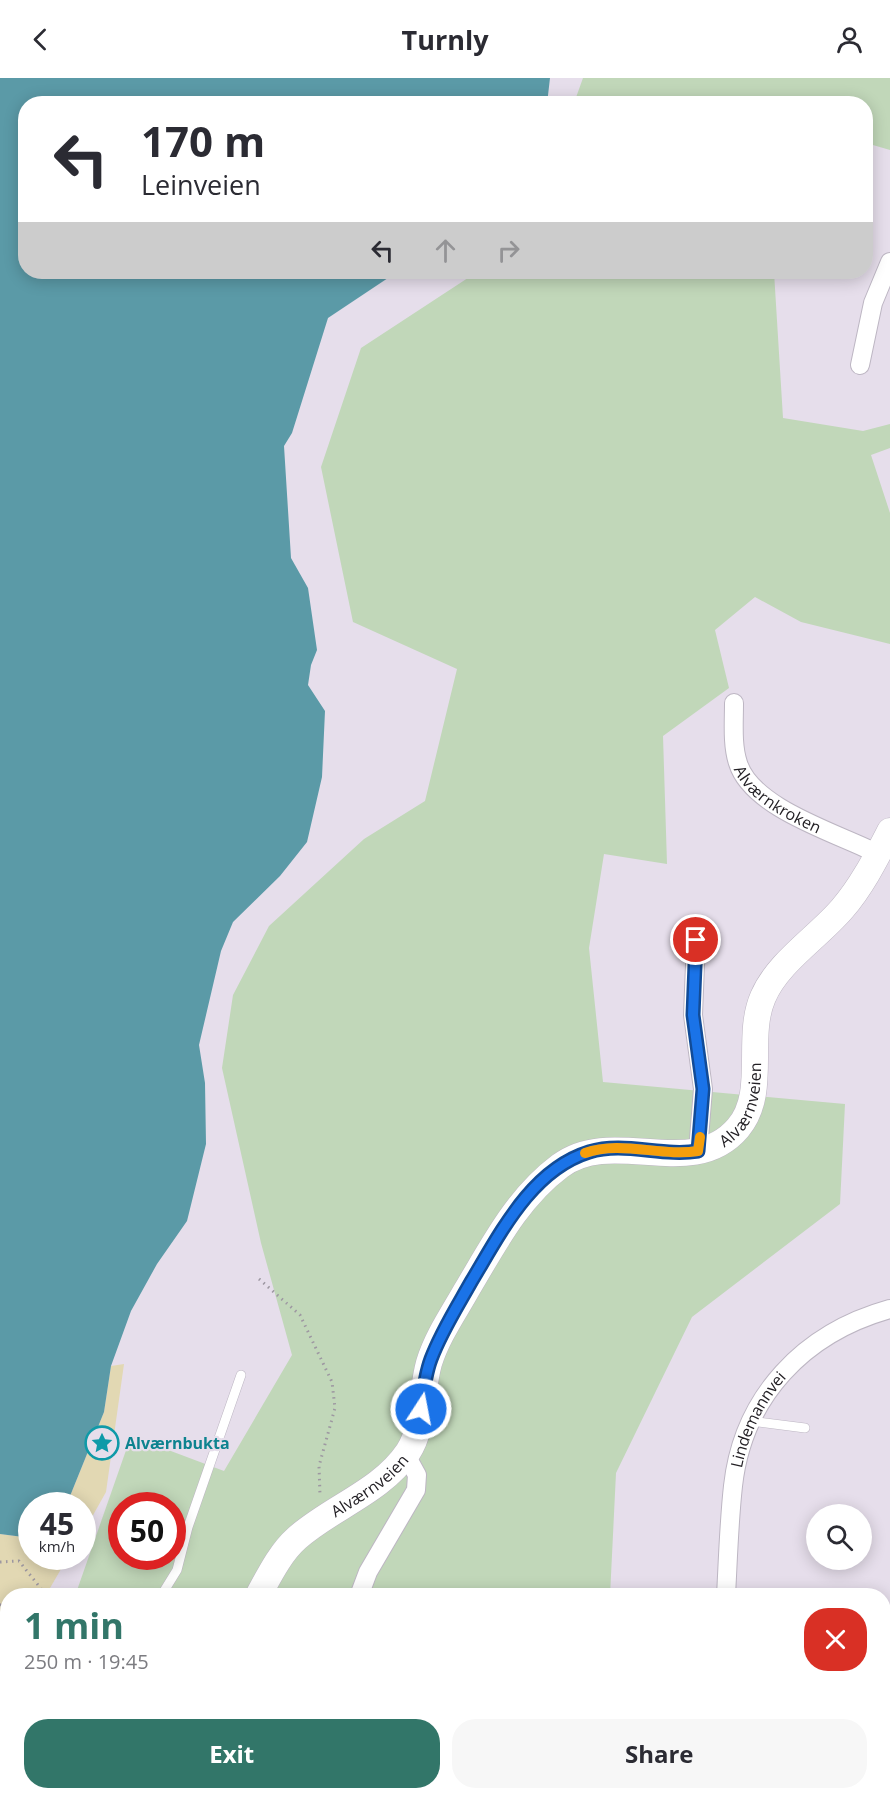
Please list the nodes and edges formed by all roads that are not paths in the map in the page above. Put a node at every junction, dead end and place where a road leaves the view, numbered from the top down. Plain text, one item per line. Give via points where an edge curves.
1 (890, 262) edge
2 (860, 365) dead end
3 (734, 703) dead end
4 (885, 846) edge
5 (696, 940) dead end
6 (698, 1151) junction
7 (890, 1309) edge
8 (242, 1375) dead end
9 (752, 1421) junction
10 (805, 1428) dead end
11 (406, 1455) junction
12 (166, 1588) edge
13 (263, 1588) edge
14 (362, 1588) edge
15 (727, 1588) edge

1 - 2 street via 873,303
3 - 4 street, Alværnkroken via 737,763 751,785 802,820
4 - 6 main road, Alværnveien via 842,909 778,973 766,991 754,1026 754,1089 748,1111 729,1138
5 - 6 street via 693,1015 703,1089
6 - 11 main road, Alværnveien via 591,1151 562,1164 534,1189 494,1244 436,1345 414,1442
7 - 9 street, Lindemannvei via 829,1334 801,1352 778,1378
8 - 12 lane via 188,1527 177,1570
9 - 10 lane
9 - 15 street, Lindemannvei via 743,1440 733,1485
11 - 13 main road, Alværnveien via 377,1484 295,1540
11 - 14 street via 417,1475 416,1490

